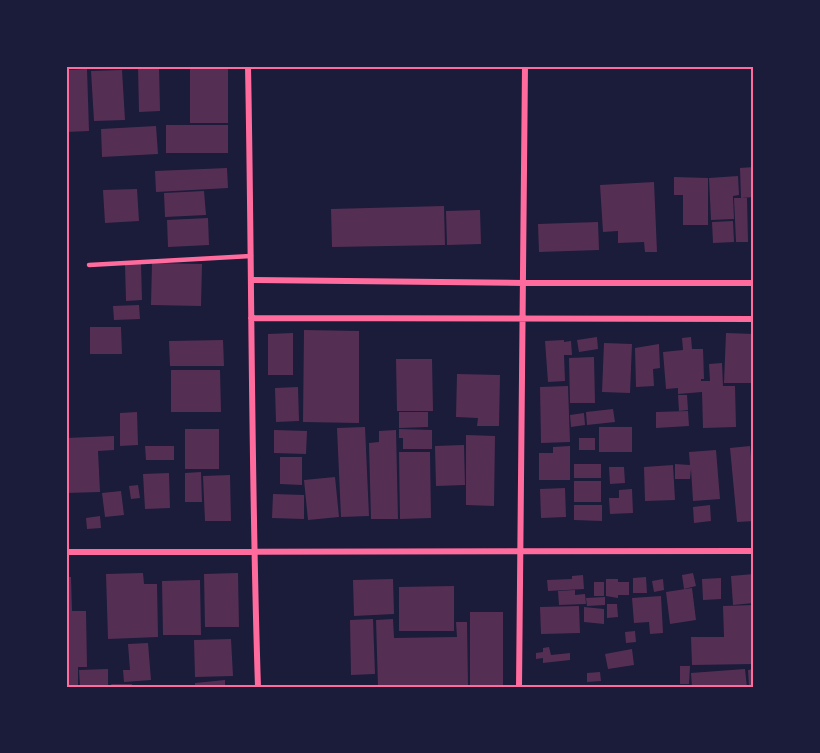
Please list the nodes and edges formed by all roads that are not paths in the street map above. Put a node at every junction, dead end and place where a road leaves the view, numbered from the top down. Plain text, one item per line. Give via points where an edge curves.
1 (248, 66) edge
2 (525, 66) edge
3 (252, 256) junction
4 (89, 265) dead end
5 (251, 280) junction
6 (523, 283) junction
7 (754, 283) edge
8 (251, 318) junction
9 (523, 318) junction
10 (754, 319) edge
11 (754, 551) edge
12 (66, 552) edge
13 (253, 552) junction
14 (519, 552) junction
15 (258, 687) edge
16 (519, 687) edge

1 - 3 street
2 - 6 street
3 - 4 lane
3 - 5 street
5 - 6 street
5 - 8 street
6 - 7 street
6 - 9 street
8 - 9 street
8 - 13 street
9 - 10 street
9 - 14 street
11 - 14 street
12 - 13 street
13 - 14 street
13 - 15 street
14 - 16 street

